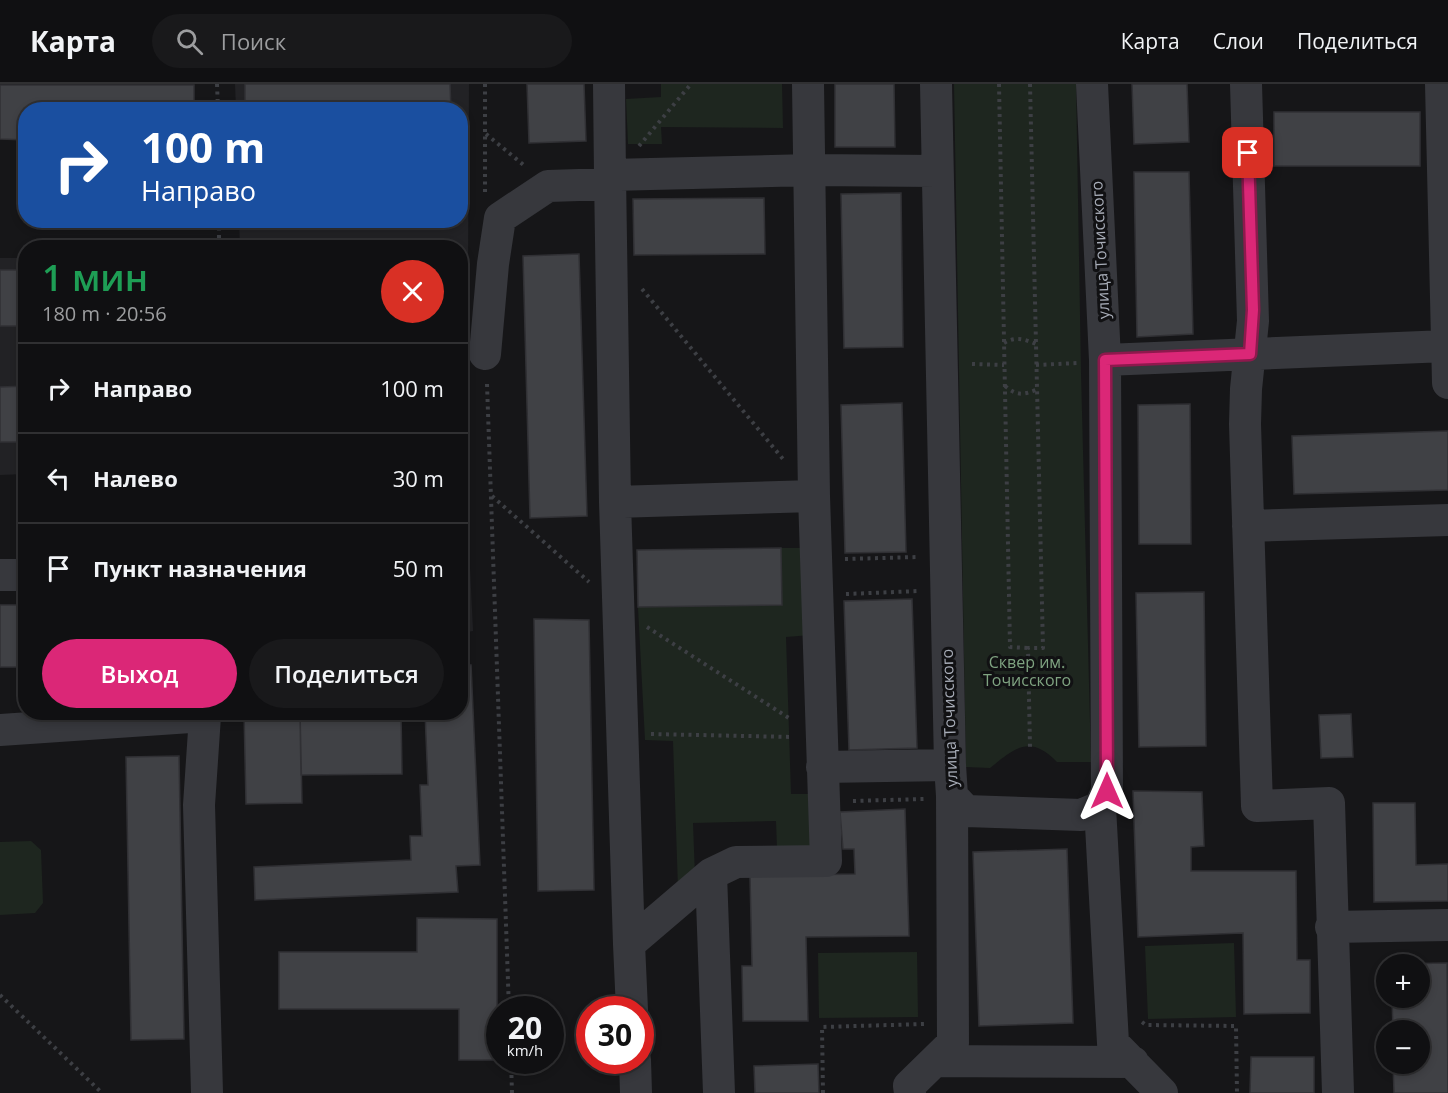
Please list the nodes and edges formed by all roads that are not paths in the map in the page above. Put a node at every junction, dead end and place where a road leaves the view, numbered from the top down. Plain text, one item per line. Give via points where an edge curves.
1 (609, 84) edge
2 (808, 84) edge
3 (936, 84) edge
4 (1092, 84) edge
5 (1246, 84) edge
6 (1441, 84) edge
7 (810, 170) junction
8 (937, 171) junction
9 (611, 178) junction
10 (1446, 346) junction
11 (485, 354) road end
12 (1250, 354) junction
13 (1105, 360) junction
14 (1448, 383) edge
15 (814, 496) junction
16 (615, 502) junction
17 (1448, 520) edge
18 (1248, 526) junction
19 (0, 575) edge
20 (18, 575) edge
21 (128, 720) edge
22 (205, 720) edge
23 (0, 730) edge
24 (821, 752) junction
25 (938, 766) junction
26 (952, 796) junction
27 (1100, 807) junction
28 (711, 874) junction
29 (1448, 925) edge
30 (1331, 927) junction
31 (629, 944) junction
32 (631, 996) edge
33 (935, 1061) junction
34 (1133, 1062) junction
35 (635, 1074) edge
36 (207, 1093) edge
37 (636, 1093) edge
38 (719, 1093) edge
39 (910, 1093) edge
40 (1162, 1093) edge
41 (1338, 1093) edge

1 - 9 street
2 - 7 street
3 - 8 street, улица Точисского
4 - 13 street, улица Точисского
5 - 12 street via 1253,310
6 - 10 street
7 - 8 street
7 - 9 street
7 - 15 street
8 - 25 street, улица Точисского
9 - 11 street via 548,186 500,218
9 - 16 street
10 - 12 street
10 - 14 street
12 - 13 street
12 - 18 street via 1245,416
13 - 27 street, улица Точисского via 1107,791
15 - 16 street
15 - 24 street
16 - 31 street
17 - 18 street
18 - 30 street via 1257,806 1329,803
19 - 20 street
21 - 23 street
22 - 36 street via 199,805
24 - 25 street
24 - 28 street via 826,861 736,862
25 - 26 street, улица Точисского
26 - 27 street, улица Точисского via 966,811 1081,815
26 - 33 street via 952,1043
27 - 34 street via 1113,1043
28 - 31 street
28 - 38 street
29 - 30 street
30 - 41 street
31 - 32 street
33 - 34 street
33 - 39 street via 909,1086
34 - 40 street
35 - 37 street

